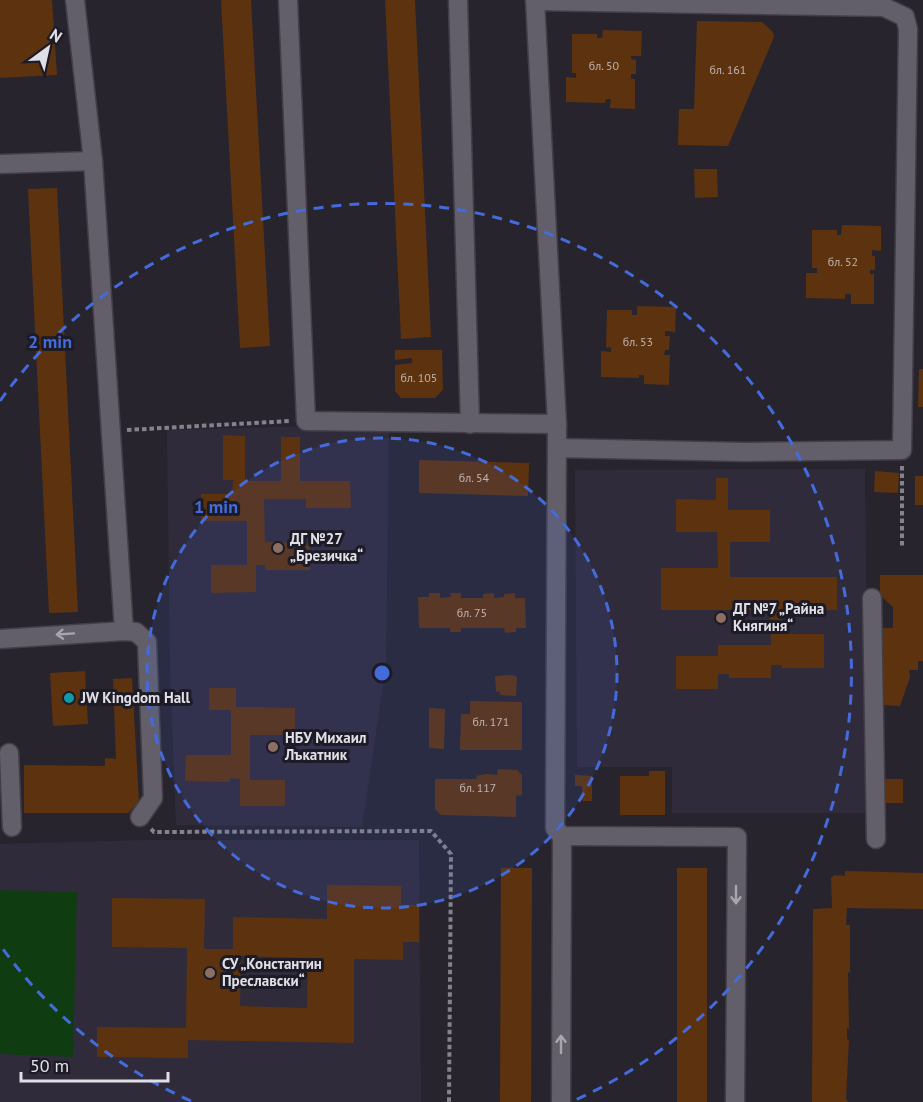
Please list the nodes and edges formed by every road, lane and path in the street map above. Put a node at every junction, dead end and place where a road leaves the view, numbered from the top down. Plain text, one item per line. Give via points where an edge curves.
1 (75, 0) edge
2 (288, 0) edge
3 (458, 0) edge
4 (535, 1) edge
5 (93, 161) junction
6 (0, 164) edge
7 (306, 421) junction
8 (470, 424) junction
9 (557, 424) junction
10 (111, 430) junction
11 (557, 448) junction
12 (902, 450) junction
13 (902, 547) dead end
14 (872, 598) dead end
15 (124, 631) junction
16 (0, 639) edge
17 (9, 753) dead end
18 (140, 817) joint
19 (12, 827) dead end
20 (562, 836) junction
21 (876, 839) dead end
22 (449, 1102) edge
23 (561, 1102) edge
24 (735, 1102) edge

1 - 5 street
2 - 7 street
3 - 8 street
4 - 9 street
4 - 12 street via 884,8 905,17 908,29
5 - 6 street
5 - 10 street
7 - 8 street
7 - 10 path
8 - 9 street
9 - 11 street
10 - 15 street
11 - 12 street
11 - 20 street via 555,828
12 - 13 path
14 - 21 street
15 -> 16 street
15 - 18 street via 136,632 147,642 153,798
17 - 19 street
18 - 22 path via 154,832 431,831 451,854
23 -> 20 street
20 -> 24 street via 737,837

